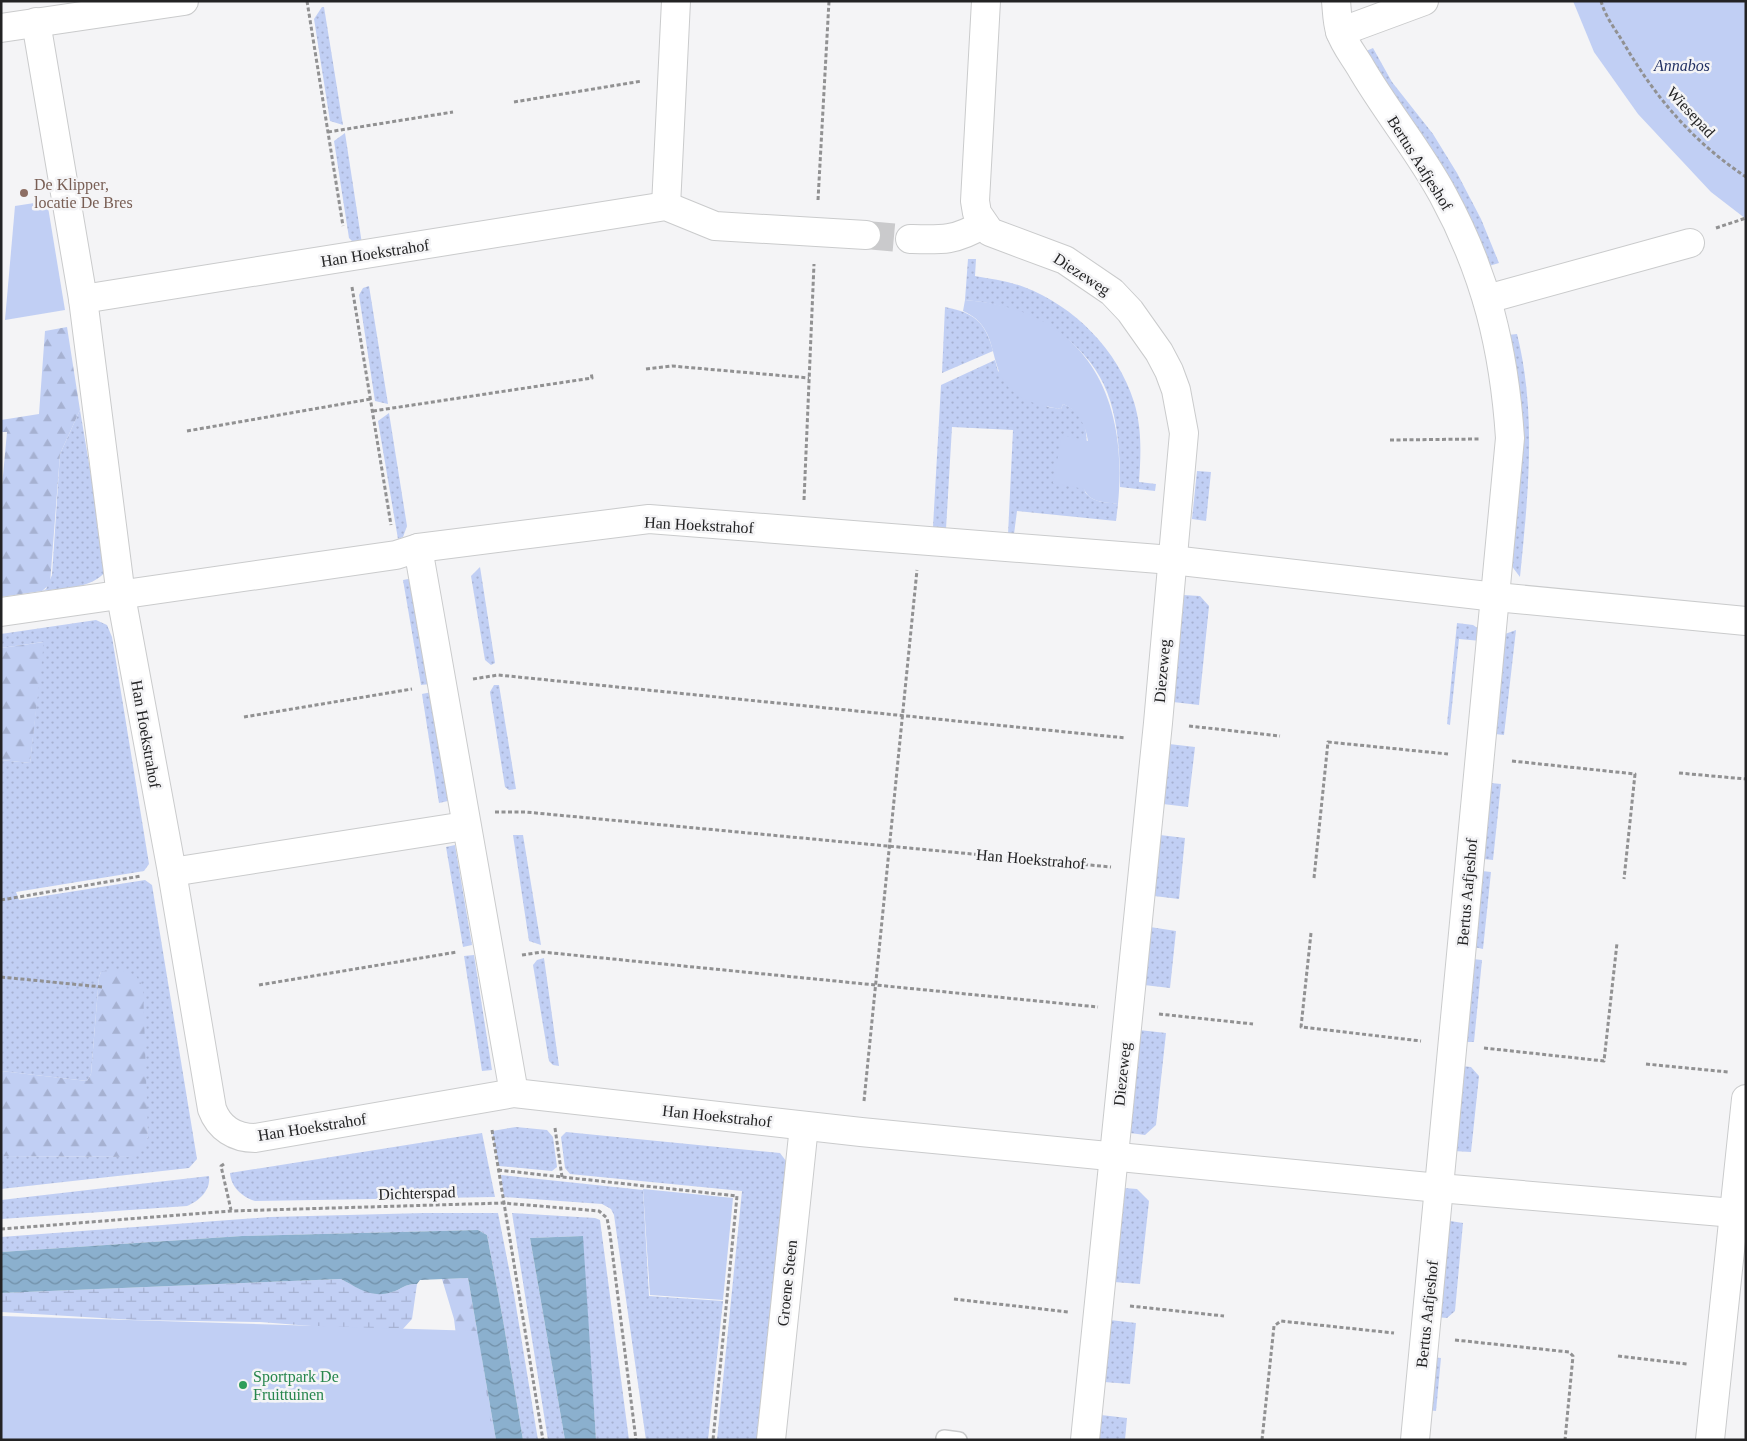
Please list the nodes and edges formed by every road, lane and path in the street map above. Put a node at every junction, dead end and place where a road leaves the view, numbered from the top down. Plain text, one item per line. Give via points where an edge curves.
1 (184, 1) edge
2 (676, 1) edge
3 (829, 1) edge
4 (986, 1) edge
5 (1336, 1) edge
6 (1424, 1) edge
7 (1601, 1) edge
8 (36, 22) junction
9 (1, 28) edge
10 (1340, 32) junction
11 (672, 76) junction
12 (514, 102) dead end
13 (453, 112) dead end
14 (328, 132) dead end
15 (1746, 178) edge
16 (666, 206) junction
17 (983, 224) junction
18 (816, 231) junction
19 (866, 235) tunnel mouth
20 (910, 239) tunnel mouth
21 (1690, 243) dead end
22 (83, 299) junction
23 (1487, 299) junction
24 (646, 369) dead end
25 (591, 372) dead end
26 (809, 378) junction
27 (371, 399) dead end
28 (373, 411) dead end
29 (187, 431) dead end
30 (1510, 438) junction
31 (1390, 440) dead end
32 (803, 532) junction
33 (920, 541) junction
34 (418, 548) junction
35 (1172, 560) junction
36 (121, 596) junction
37 (1496, 597) junction
38 (1, 612) edge
39 (1746, 621) edge
40 (441, 685) junction
41 (903, 716) junction
42 (244, 717) dead end
43 (1157, 732) junction
44 (1280, 736) dead end
45 (1679, 773) dead end
46 (1746, 778) edge
47 (464, 819) junction
48 (890, 846) junction
49 (1142, 870) junction
50 (172, 872) junction
51 (1, 900) edge
52 (488, 953) junction
53 (1, 977) edge
54 (259, 985) dead end
55 (876, 985) junction
56 (102, 987) dead end
57 (1128, 1010) junction
58 (1253, 1024) dead end
59 (1646, 1064) dead end
60 (1737, 1073) dead end
61 (514, 1093) junction
62 (487, 1098) junction
63 (1746, 1099) edge
64 (804, 1126) junction
65 (546, 1127) dead end
66 (861, 1132) junction
67 (255, 1138) junction
68 (1114, 1156) junction
69 (498, 1170) junction
70 (562, 1177) junction
71 (1439, 1188) junction
72 (503, 1203) junction
73 (231, 1211) junction
74 (1739, 1214) edge
75 (1, 1228) edge
76 (954, 1299) dead end
77 (1099, 1309) junction
78 (1224, 1316) dead end
79 (1618, 1356) dead end
80 (1717, 1367) junction
81 (543, 1440) edge
82 (636, 1440) edge
83 (713, 1440) edge
84 (771, 1440) edge
85 (1085, 1440) edge
86 (1415, 1440) edge
87 (1710, 1440) edge

1 - 8 street
2 - 11 street
3 - 18 path
4 - 17 street via 976,201 977,213
5 - 10 street, Bertus Aafjeshof
6 - 10 street
7 - 15 path, Wiesepad via 1634,61 1667,109 1695,138
8 - 9 street
8 - 22 street, Han Hoekstrahof
10 - 23 street, Bertus Aafjeshof via 1379,98 1443,194 1465,239
11 - 12 path
11 - 16 street
13 - 14 path
16 - 18 street via 715,226
16 - 22 street, Han Hoekstrahof
17 - 20 street via 967,234 944,240
17 - 35 street, Diezeweg via 990,232 1065,260 1088,274 1130,311 1159,352 1176,390 1184,433
18 - 19 street
18 - 26 path
21 - 23 street
22 - 36 street, Han Hoekstrahof
23 - 30 street, Bertus Aafjeshof via 1506,384
24 - 26 path via 672,366
25 - 28 path via 592,378
26 - 32 path
27 - 29 path
30 - 31 path
30 - 37 street, Bertus Aafjeshof
32 - 33 street, Han Hoekstrahof
32 - 34 street, Han Hoekstrahof via 649,519
33 - 35 street, Han Hoekstrahof
33 - 41 path
34 - 36 street, Han Hoekstrahof via 396,555
34 - 40 street
35 - 37 street
35 - 43 street, Diezeweg
36 - 38 street, Han Hoekstrahof
36 - 50 street, Han Hoekstrahof
37 - 39 street
37 - 71 street, Bertus Aafjeshof
40 - 41 path via 498,675
40 - 42 path
40 - 47 street
41 - 43 path
41 - 48 path
43 - 44 path
43 - 49 street, Diezeweg
45 - 46 path
47 - 48 path, Han Hoekstrahof via 525,812
47 - 50 street
47 - 52 street
48 - 49 path, Han Hoekstrahof
48 - 55 path
49 - 57 street, Diezeweg
50 - 51 path
50 - 67 street, Han Hoekstrahof via 212,1109 225,1129 246,1138
52 - 54 path
52 - 55 path via 542,952
52 - 61 street
53 - 56 path
55 - 57 path
55 - 66 path
57 - 58 path
57 - 68 street, Diezeweg
59 - 60 path
61 - 62 street, Han Hoekstrahof
61 - 64 street, Han Hoekstrahof
62 - 67 street, Han Hoekstrahof
62 - 69 path
63 - 74 street
64 - 66 street, Han Hoekstrahof
64 - 84 street, Groene Steen
65 - 70 path via 555,1128
66 - 68 street, Han Hoekstrahof
67 - 73 path via 221,1166
68 - 71 street
68 - 77 street, Diezeweg
69 - 70 path
69 - 72 path
70 - 83 path via 737,1196
71 - 74 street
71 - 86 street, Bertus Aafjeshof
72 - 73 path, Dichterspad
72 - 81 path
72 - 82 path, Dichterspad via 594,1209 607,1218
73 - 75 path, Dichterspad
74 - 80 street
76 - 77 path
77 - 78 path
77 - 85 street, Diezeweg
79 - 80 path
80 - 87 street

